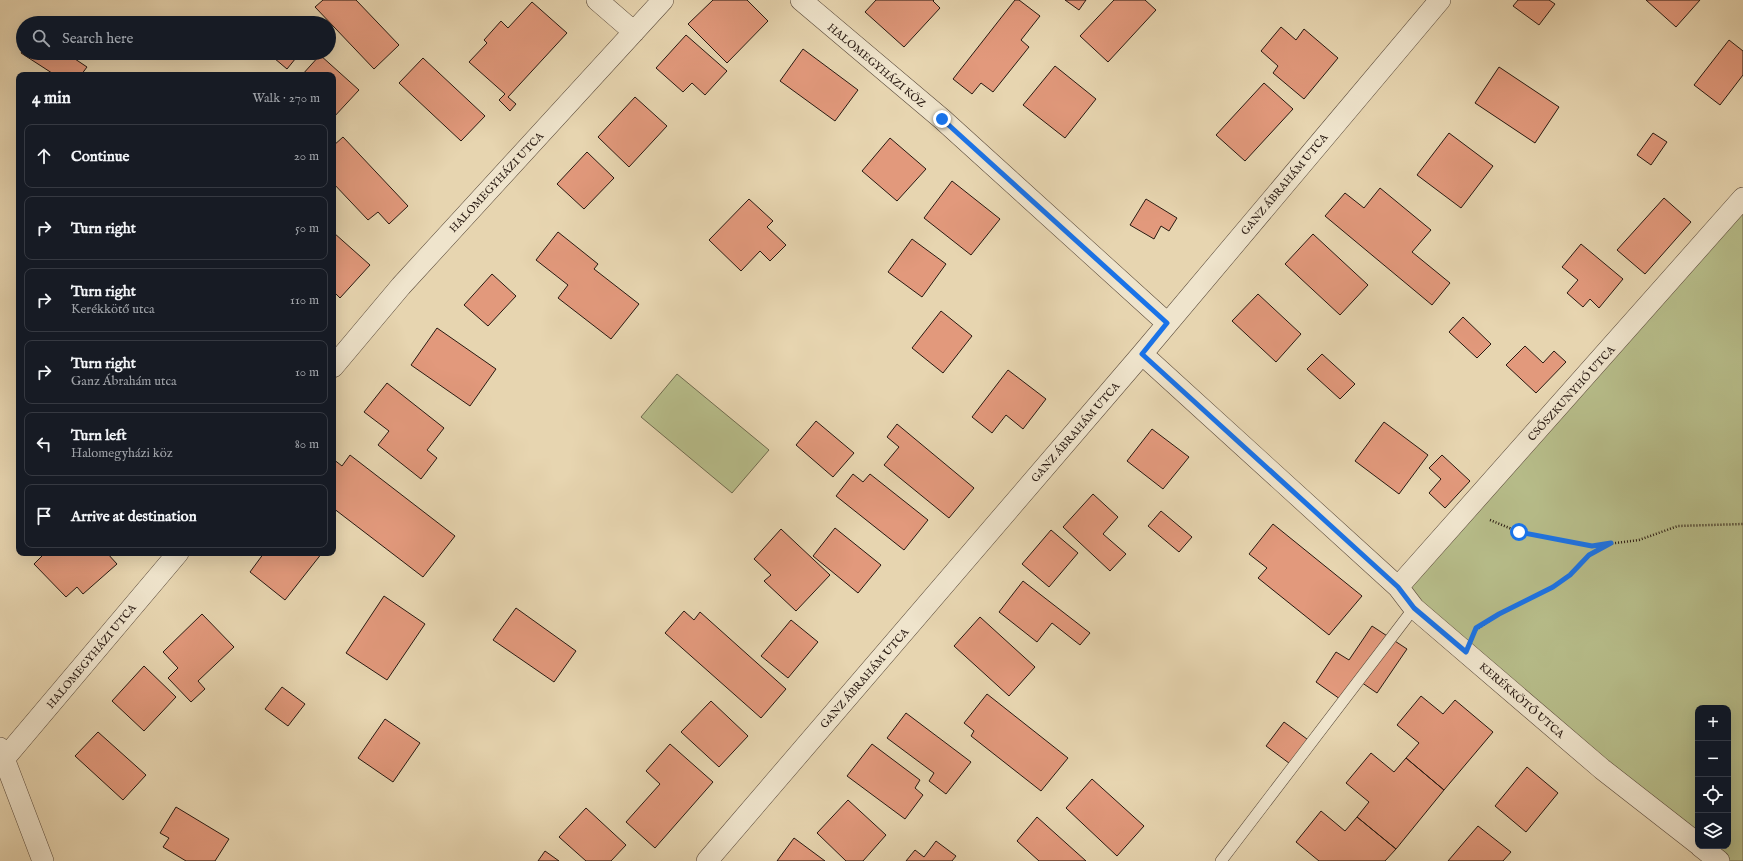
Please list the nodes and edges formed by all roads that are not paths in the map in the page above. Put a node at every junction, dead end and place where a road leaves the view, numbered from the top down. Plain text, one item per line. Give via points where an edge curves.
1 (597, 0) edge
2 (663, 0) edge
3 (801, 0) edge
4 (1440, 0) edge
5 (634, 32) junction
6 (1743, 198) edge
7 (1167, 323) junction
8 (1142, 354) junction
9 (336, 363) edge
10 (175, 556) edge
11 (1398, 587) junction
12 (1414, 608) junction
13 (2, 753) edge
14 (1695, 842) edge
15 (1704, 849) edge
16 (43, 861) edge
17 (706, 861) edge
18 (1221, 861) edge
19 (1719, 861) edge

1 - 5 street
2 - 5 street, HALOMEGYHÁZI UTCA
3 - 7 street, HALOMEGYHÁZI KÖZ via 942,119
4 - 7 street, GANZ ÁBRAHÁM UTCA
5 - 9 street, HALOMEGYHÁZI UTCA via 401,286
6 - 11 street, CSŐSZKUNYHÓ UTCA
7 - 8 street, GANZ ÁBRAHÁM UTCA
8 - 11 street, KERÉKKÖTŐ UTCA
8 - 17 street, GANZ ÁBRAHÁM UTCA
10 - 13 street, HALOMEGYHÁZI UTCA
11 - 12 street, KERÉKKÖTŐ UTCA
12 - 14 street, KERÉKKÖTŐ UTCA via 1602,769
12 - 18 lane
13 - 16 street
15 - 19 street, KERÉKKÖTŐ UTCA

